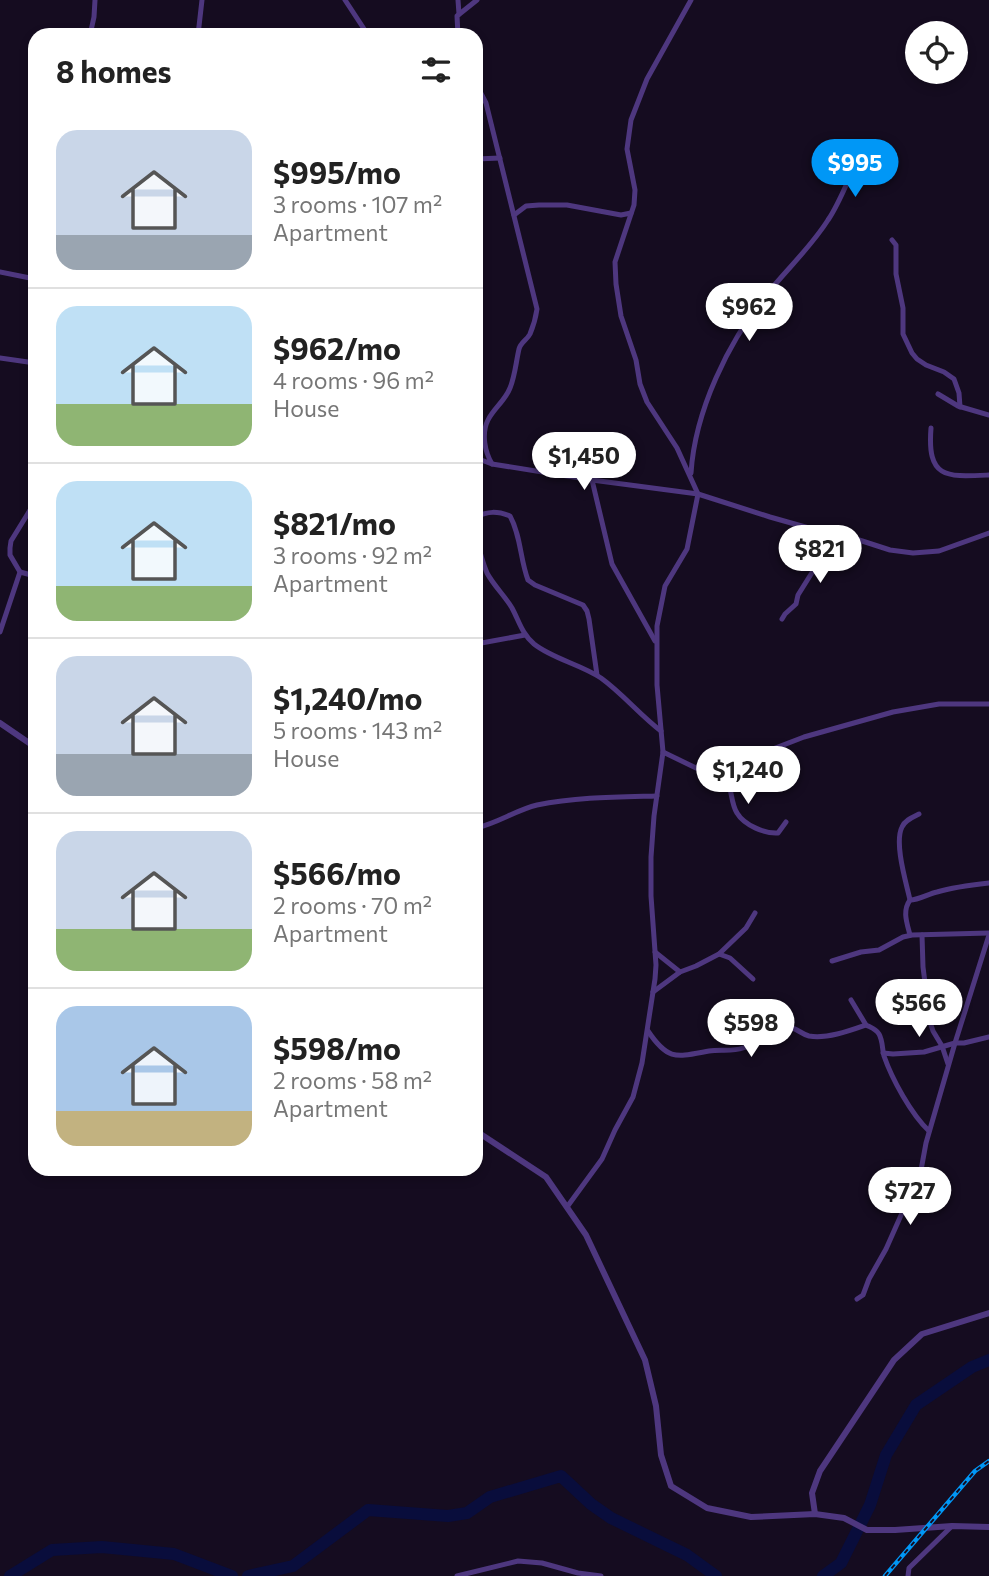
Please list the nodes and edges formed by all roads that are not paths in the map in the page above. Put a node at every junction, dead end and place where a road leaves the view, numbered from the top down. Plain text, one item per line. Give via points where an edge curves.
1 (95, 0) edge
2 (202, 0) edge
3 (345, 0) edge
4 (458, 0) edge
5 (477, 0) edge
6 (691, 0) edge
7 (459, 14) junction
8 (92, 28) edge
9 (199, 28) edge
10 (363, 28) edge
11 (457, 28) edge
12 (483, 97) edge
13 (500, 158) junction
14 (483, 159) edge
15 (856, 163) dead end
16 (510, 197) junction
17 (530, 205) junction
18 (631, 213) junction
19 (514, 215) junction
20 (621, 215) junction
21 (628, 222) junction
22 (892, 240) dead end
23 (0, 272) edge
24 (28, 278) edge
25 (0, 358) edge
26 (28, 362) edge
27 (937, 394) dead end
28 (960, 407) junction
29 (989, 415) edge
30 (931, 428) dead end
31 (483, 461) edge
32 (492, 464) junction
33 (989, 475) edge
34 (691, 477) junction
35 (592, 480) junction
36 (698, 494) junction
37 (28, 513) edge
38 (483, 514) edge
39 (989, 533) edge
40 (830, 534) junction
41 (483, 560) edge
42 (485, 566) joint
43 (20, 572) junction
44 (28, 574) edge
45 (782, 619) dead end
46 (0, 632) edge
47 (525, 635) junction
48 (483, 643) edge
49 (657, 644) junction
50 (597, 675) junction
51 (989, 704) edge
52 (0, 723) edge
53 (661, 731) junction
54 (28, 742) edge
55 (663, 752) junction
56 (727, 779) junction
57 (657, 796) junction
58 (919, 814) dead end
59 (786, 822) dead end
60 (483, 826) edge
61 (989, 883) edge
62 (910, 900) junction
63 (755, 913) dead end
64 (989, 934) edge
65 (910, 935) junction
66 (922, 935) junction
67 (654, 951) junction
68 (719, 954) junction
69 (832, 961) dead end
70 (680, 972) junction
71 (753, 979) dead end
72 (653, 992) junction
73 (851, 1000) dead end
74 (866, 1026) junction
75 (648, 1030) junction
76 (989, 1037) edge
77 (955, 1043) junction
78 (942, 1046) junction
79 (883, 1053) junction
80 (948, 1065) junction
81 (929, 1131) junction
82 (483, 1136) edge
83 (567, 1207) junction
84 (857, 1299) dead end
85 (989, 1313) edge
86 (816, 1514) junction
87 (952, 1526) junction
88 (989, 1527) edge
89 (457, 1576) edge
90 (601, 1576) edge
91 (908, 1576) edge

1 - 8 street
2 - 9 street
3 - 10 street
4 - 7 street
5 - 7 street
6 - 18 street via 647,79 631,120 627,149 635,190
7 - 11 street
12 - 13 street
13 - 14 street
13 - 16 street
15 - 34 street via 827,222 755,309 726,357 694,440
16 - 17 street
16 - 19 street
17 - 19 street
17 - 20 street via 567,205
18 - 20 street
18 - 21 street
19 - 32 street via 537,313 521,343 510,388 486,425 486,454
20 - 21 street
21 - 34 street via 615,262 621,316 647,402
22 - 28 street via 903,334 917,359 954,379
23 - 24 street
25 - 26 street
27 - 28 street
28 - 29 street
30 - 33 street via 932,459 942,473
31 - 32 street
32 - 35 street
34 - 36 street
35 - 36 street
35 - 49 street via 612,564
36 - 40 street
36 - 49 street via 687,550 666,586
37 - 43 street via 10,548
38 - 50 street via 510,516 528,580 587,611
39 - 40 street via 925,553 891,550
40 - 45 street via 796,604
41 - 42 street
42 - 47 street
43 - 44 street
43 - 46 street
47 - 48 street
47 - 50 street
49 - 53 street
50 - 53 street
51 - 56 street via 892,712 804,737 754,758 750,776
52 - 54 street
53 - 55 street
55 - 56 street
55 - 57 street
56 - 59 street via 736,812 743,820 772,834
57 - 60 street via 535,806
57 - 67 street via 651,857
58 - 62 street via 900,831
61 - 62 street
62 - 65 street via 905,912
63 - 68 street
64 - 66 street
64 - 77 street via 984,962
65 - 66 street
65 - 69 street via 879,950
66 - 78 street via 930,1022
67 - 70 street
67 - 72 street
68 - 70 street
68 - 71 street
70 - 72 street
72 - 75 street
73 - 74 street
74 - 75 street via 813,1036 788,1027 744,1048 684,1056 666,1052
74 - 79 street via 878,1032
75 - 83 street via 633,1097 602,1159
76 - 77 street
77 - 78 street
77 - 80 street
78 - 79 street via 924,1052
78 - 80 street
79 - 81 street
80 - 81 street
81 - 84 street via 919,1181
82 - 83 street via 546,1177
83 - 86 street via 586,1235 645,1360 661,1455 671,1486 707,1508 751,1517
85 - 86 street via 922,1334 894,1360 820,1471 812,1493
86 - 87 street via 844,1518 867,1530
87 - 88 street
87 - 91 street via 909,1568
89 - 90 street via 518,1561

